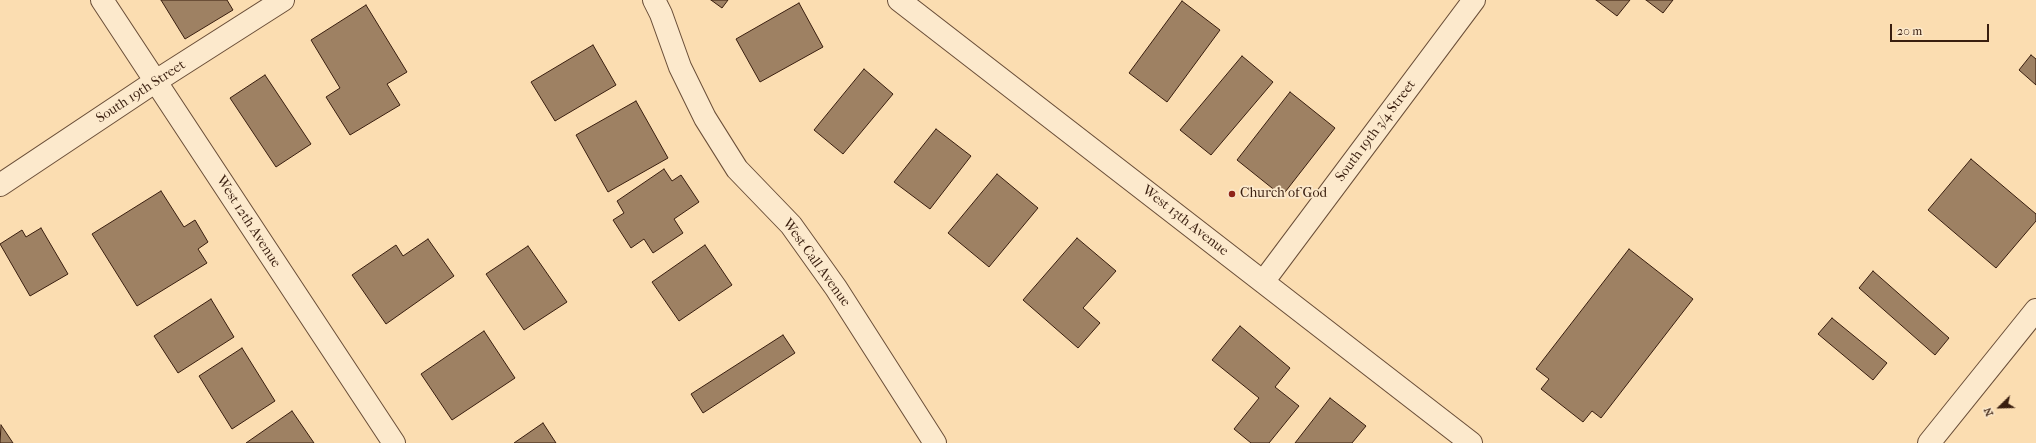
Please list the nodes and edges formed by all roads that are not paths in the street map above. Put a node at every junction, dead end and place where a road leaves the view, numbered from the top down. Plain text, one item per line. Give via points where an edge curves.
1 (102, 0) edge
2 (283, 0) edge
3 (654, 0) edge
4 (899, 0) edge
5 (1474, 0) edge
6 (156, 81) junction
7 (0, 186) edge
8 (1263, 282) junction
9 (2036, 310) edge
10 (394, 443) edge
11 (935, 443) edge
12 (1470, 443) edge
13 (1929, 443) edge

1 - 6 street, West 12th Avenue
2 - 6 street, South 19th Street
3 - 11 street, West Call Avenue via 680,67 702,112 737,169 792,225 836,288
4 - 8 street, West 13th Avenue
5 - 8 street, South 19th 3/4 Street
6 - 7 street, South 19th Street
6 - 10 street, West 12th Avenue
8 - 12 street, West 13th Avenue
9 - 13 street

